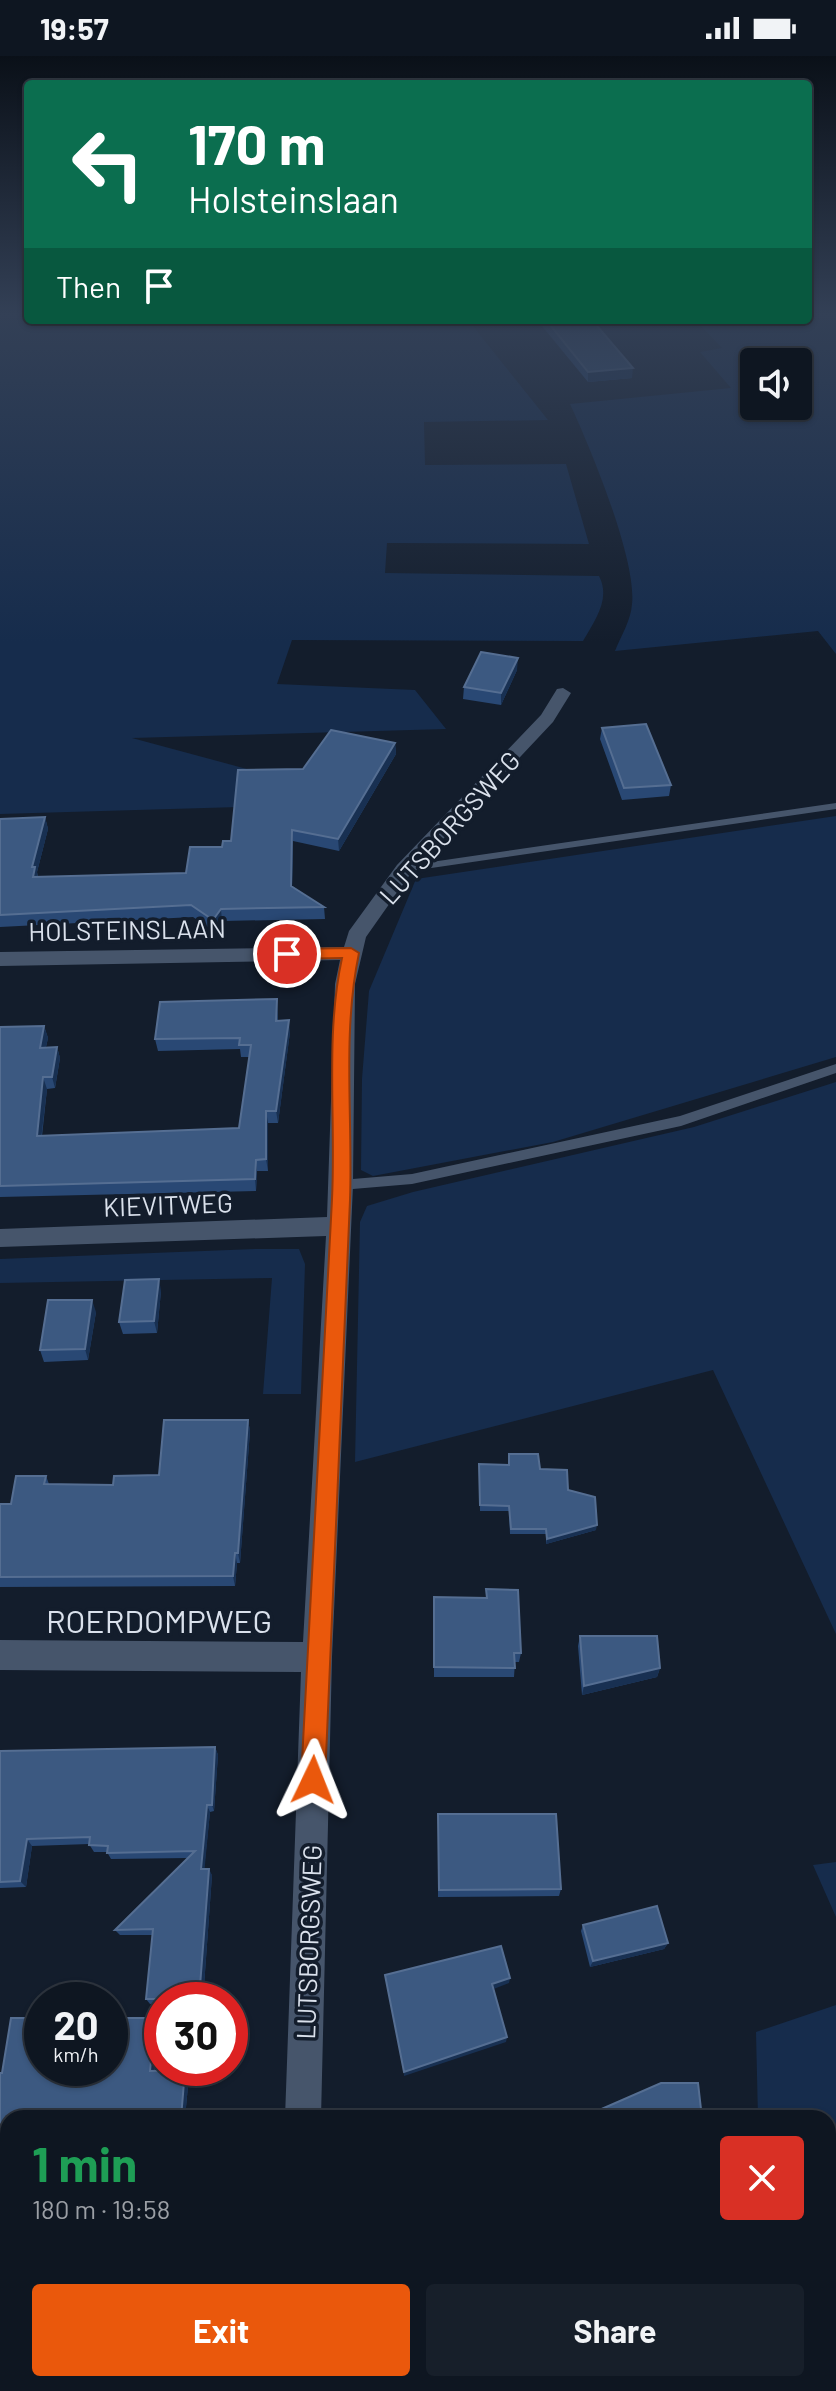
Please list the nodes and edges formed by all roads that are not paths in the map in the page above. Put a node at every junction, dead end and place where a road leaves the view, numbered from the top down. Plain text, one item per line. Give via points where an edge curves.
1 (563, 693) dead end
2 (836, 806) edge
3 (404, 869) junction
4 (351, 953) junction
5 (0, 959) edge
6 (836, 1068) edge
7 (341, 1185) junction
8 (338, 1226) junction
9 (0, 1238) edge
10 (0, 1655) edge
11 (317, 1657) junction
12 (303, 2110) edge

1 - 3 street, LUTSBORGSWEG via 547,718
2 - 3 lane
3 - 4 street, LUTSBORGSWEG via 356,936
4 - 5 street, HOLSTEINSLAAN
4 - 7 street, LUTSBORGSWEG via 342,1031
6 - 7 lane via 681,1121 412,1179
7 - 8 street, LUTSBORGSWEG
8 - 9 street, KIEVITWEG
8 - 11 street, LUTSBORGSWEG
10 - 11 street, ROERDOMPWEG
11 - 12 street, LUTSBORGSWEG

